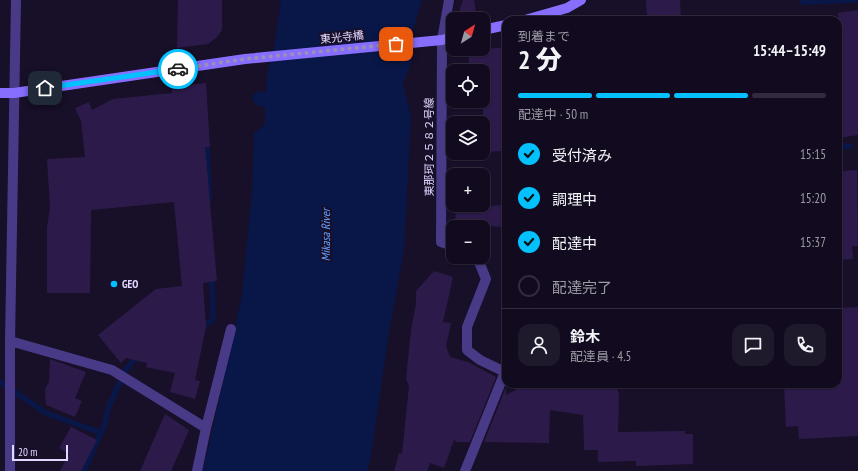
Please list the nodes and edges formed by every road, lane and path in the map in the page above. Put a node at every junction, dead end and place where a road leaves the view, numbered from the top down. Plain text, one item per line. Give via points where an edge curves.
1 (16, 0) edge
2 (449, 0) edge
3 (581, 0) edge
4 (539, 16) edge
5 (502, 26) edge
6 (490, 28) edge
7 (446, 39) edge
8 (442, 40) junction
9 (0, 93) edge
10 (14, 93) junction
11 (446, 244) edge
12 (480, 264) edge
13 (231, 328) dead end
14 (10, 341) junction
15 (502, 371) edge
16 (502, 379) edge
17 (206, 428) junction
18 (10, 471) edge
19 (196, 471) edge
20 (465, 471) edge

1 - 10 street
2 - 8 street
3 - 4 main road via 567,8
5 - 6 main road
7 - 8 main road, 東光寺橋
8 - 10 main road, 東光寺橋 via 245,59
8 - 11 street, 東那珂２５８２号線 via 441,242
9 - 10 main road, 東光寺橋
10 - 14 street
12 - 15 street via 486,279 466,327 466,350
13 - 17 street
14 - 17 street via 112,370
14 - 18 street
16 - 20 street
17 - 19 street

